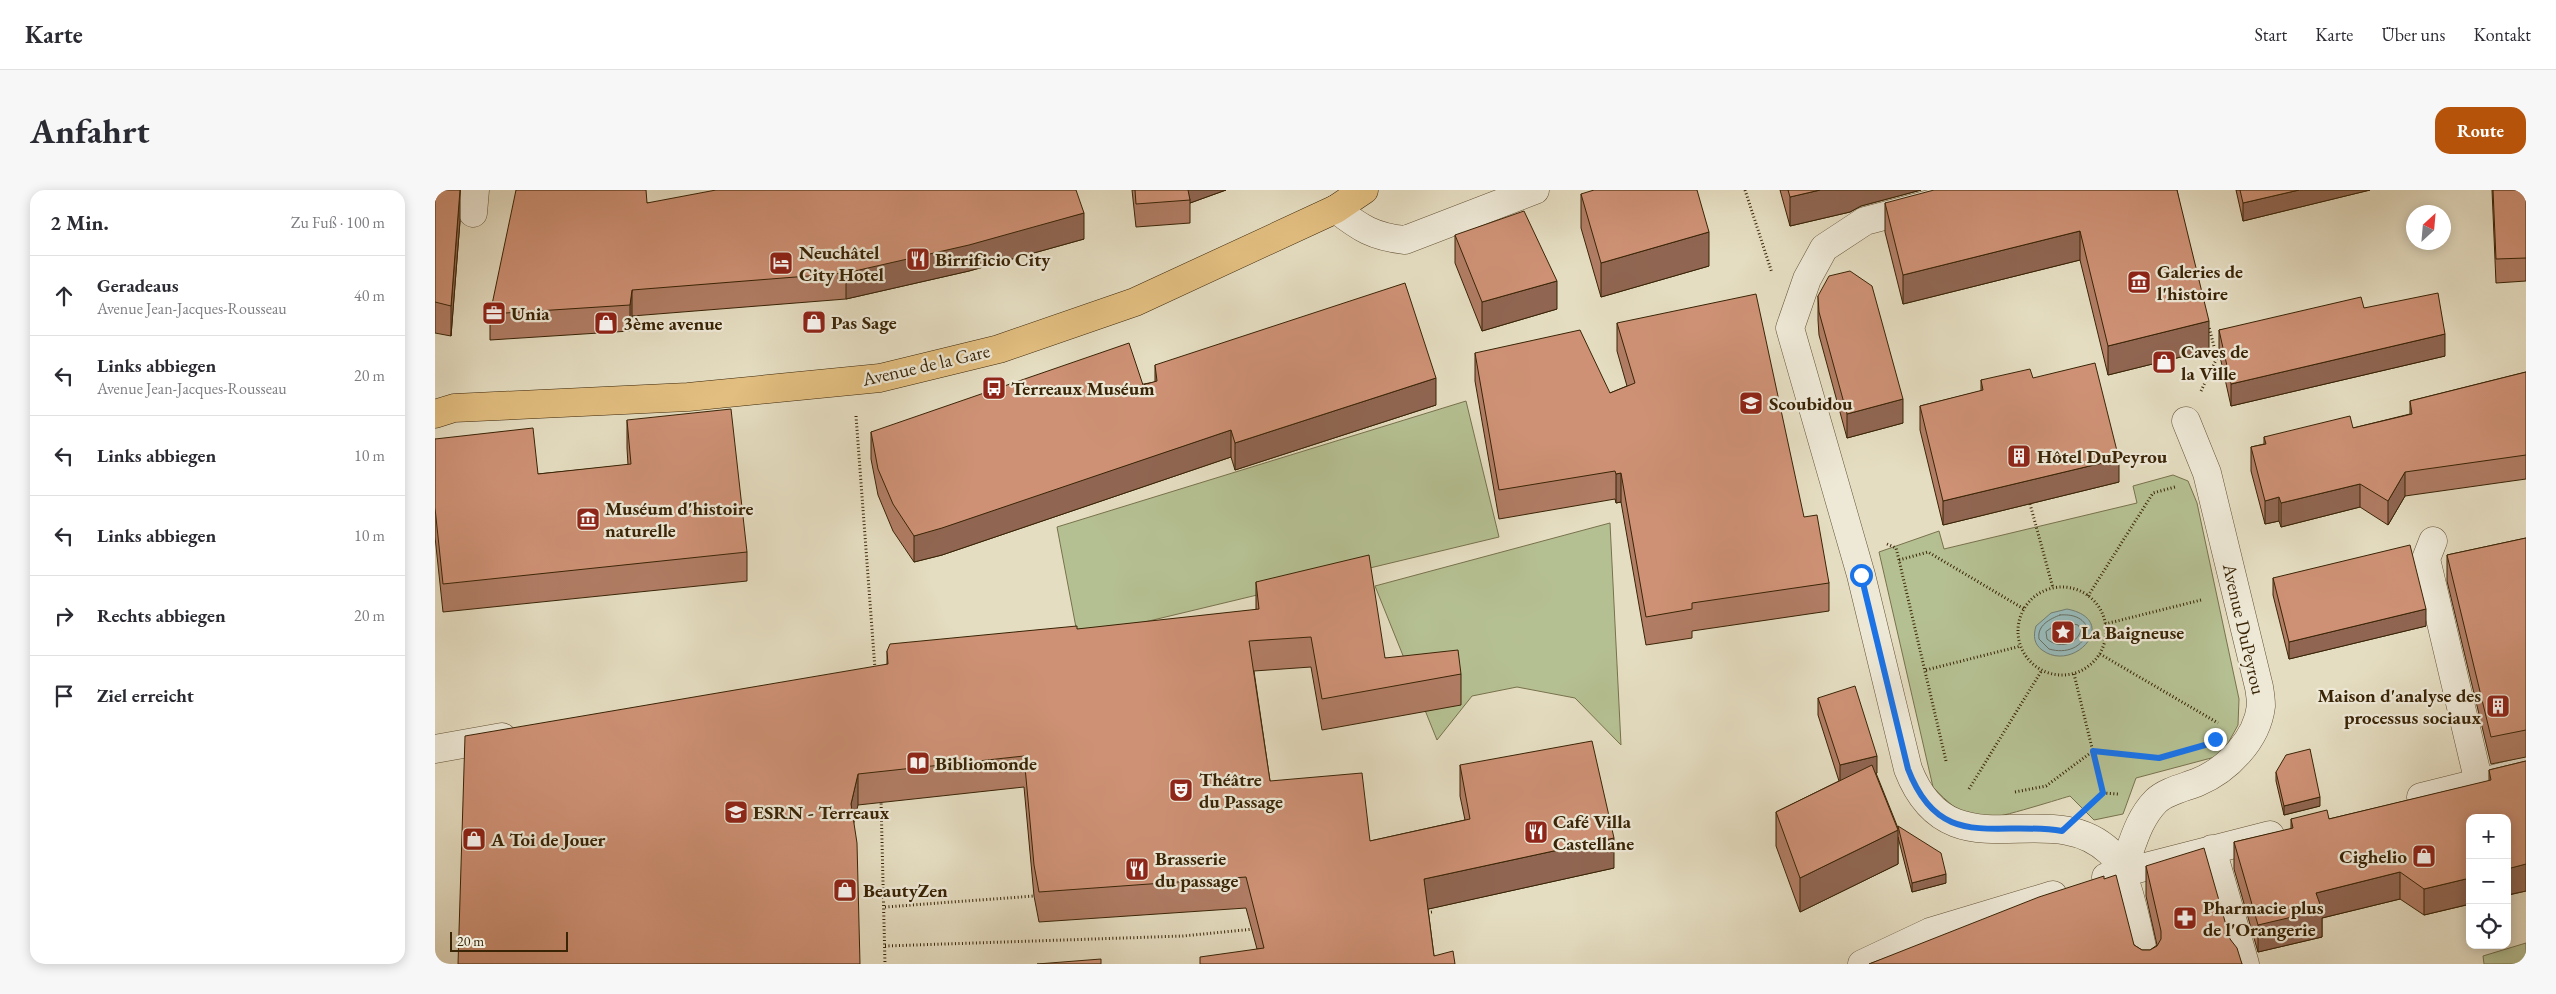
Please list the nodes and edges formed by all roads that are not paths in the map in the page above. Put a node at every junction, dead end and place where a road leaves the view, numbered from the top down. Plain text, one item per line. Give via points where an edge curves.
1 (1364, 190) edge
2 (1535, 190) edge
3 (1983, 190) edge
4 (1336, 209) junction
5 (441, 407) edge
6 (2186, 421) road end
7 (2433, 541) dead end
8 (522, 734) edge
9 (435, 749) edge
10 (2526, 771) edge
11 (2479, 783) junction
12 (2393, 804) edge
13 (2298, 828) edge
14 (2212, 849) junction
15 (2123, 872) junction
16 (1862, 964) edge
17 (2146, 964) edge
18 (2245, 964) edge

1 - 4 main road, Avenue de la Gare
2 - 4 street via 1405,240 1382,238 1359,228
3 - 15 street via 1865,221 1824,248 1807,279 1791,328 1861,575 1908,769 1915,786 1926,803 1942,817 1961,825 1990,830 2043,828 2087,836 2111,853
4 - 5 main road, Avenue de la Gare via 1135,302 999,349 880,378 688,396
6 - 15 street, Avenue DuPeyrou via 2207,473 2261,706 2254,727 2241,749 2226,765 2211,776 2158,798 2142,816
7 - 11 street via 2426,559
8 - 9 street
10 - 11 street
11 - 12 street
13 - 14 street
14 - 15 street
14 - 18 street
15 - 16 street via 1931,932
15 - 17 street

